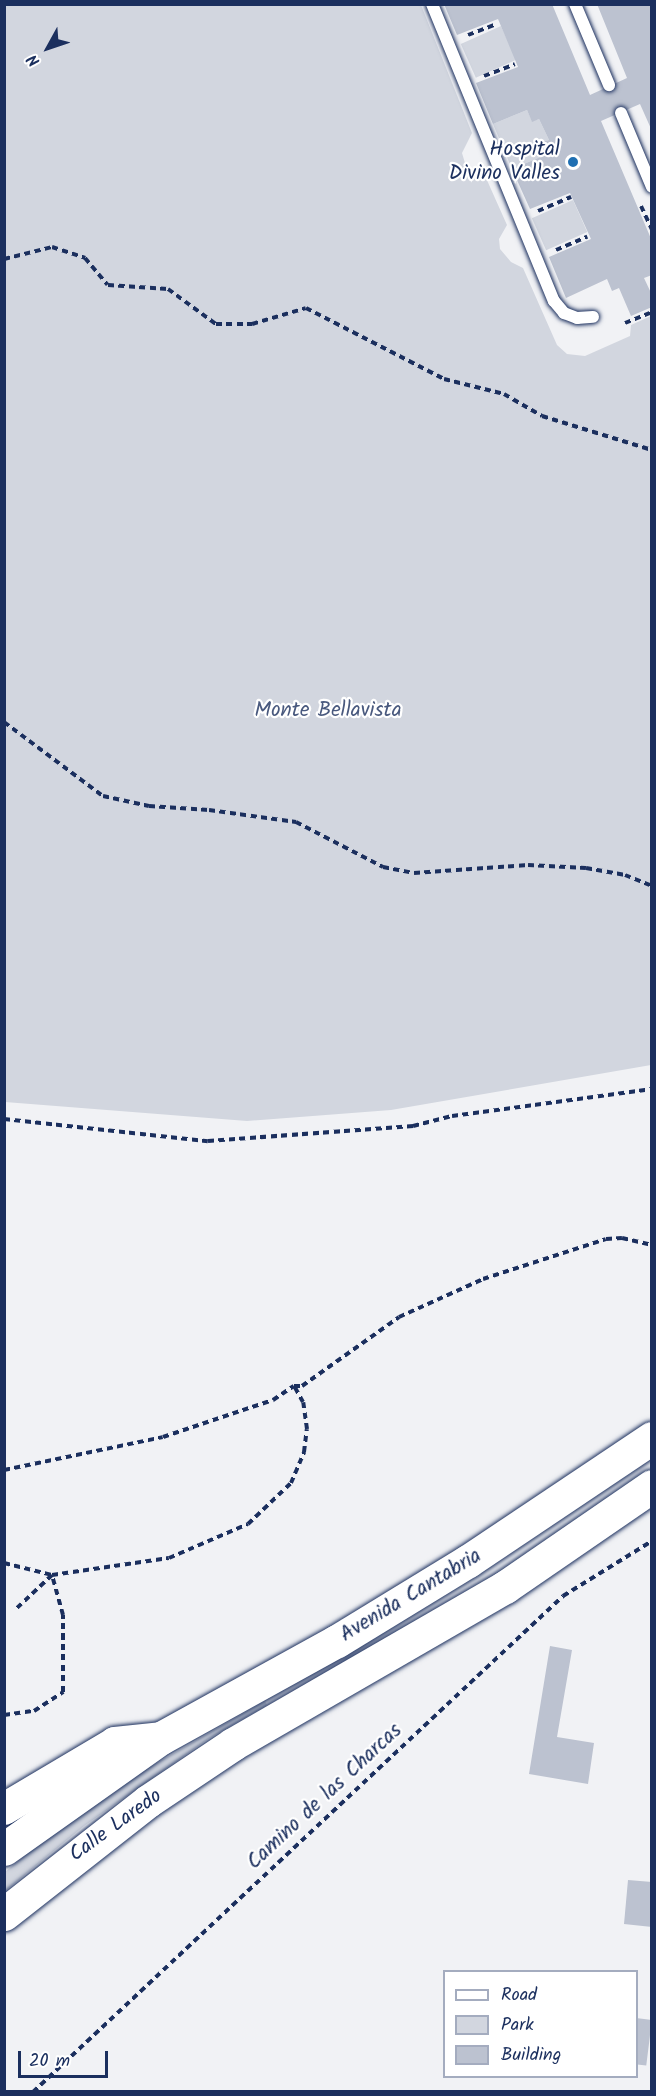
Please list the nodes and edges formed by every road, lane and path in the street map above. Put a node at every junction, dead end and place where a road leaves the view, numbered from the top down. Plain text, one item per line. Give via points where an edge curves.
1 (432, 4) edge
2 (575, 4) edge
3 (497, 24) dead end
4 (459, 38) dead end
5 (514, 64) dead end
6 (475, 79) dead end
7 (609, 85) dead end
8 (621, 113) dead end
9 (651, 187) edge
10 (571, 197) dead end
11 (532, 213) dead end
12 (587, 237) dead end
13 (547, 254) dead end
14 (4, 259) edge
15 (651, 312) edge
16 (593, 317) dead end
17 (625, 323) dead end
18 (651, 450) edge
19 (4, 722) edge
20 (651, 886) edge
21 (651, 1089) edge
22 (4, 1119) edge
23 (651, 1245) edge
24 (294, 1386) junction
25 (651, 1438) edge
26 (4, 1470) edge
27 (651, 1486) edge
28 (651, 1541) edge
29 (4, 1563) edge
30 (52, 1575) junction
31 (16, 1608) dead end
32 (4, 1715) edge
33 (161, 1738) junction
34 (233, 1744) joint
35 (4, 1809) edge
36 (4, 1849) edge
37 (4, 1914) edge
38 (33, 2091) edge

1 - 16 lane via 554,301 577,318
2 - 7 lane
3 - 4 path
5 - 6 path
8 - 9 lane
10 - 11 path
12 - 13 path
14 - 18 path via 52,247 85,258 108,285 168,288 216,324 252,324 306,308 444,380 504,394 542,416
15 - 17 path
19 - 20 path via 103,796 148,806 296,822 372,862 414,873 528,865 575,867 625,874
21 - 22 path via 452,1116 413,1126 208,1141
23 - 24 path via 622,1238 606,1239 483,1279 399,1317 302,1386
24 - 26 path via 273,1400 163,1437
24 - 30 path via 303,1402 307,1428 304,1452 291,1483 248,1524 169,1558
25 - 33 main road, Avenida Cantabria via 468,1561 337,1641
27 - 34 main road, Avenida Cantabria via 495,1592
28 - 38 path, Camino de las Charcas via 563,1596
29 - 30 path
30 - 31 path
30 - 32 path via 63,1616 63,1692 34,1711
33 - 35 street via 115,1743
33 - 36 main road
34 - 37 main road, Calle Laredo via 148,1801

